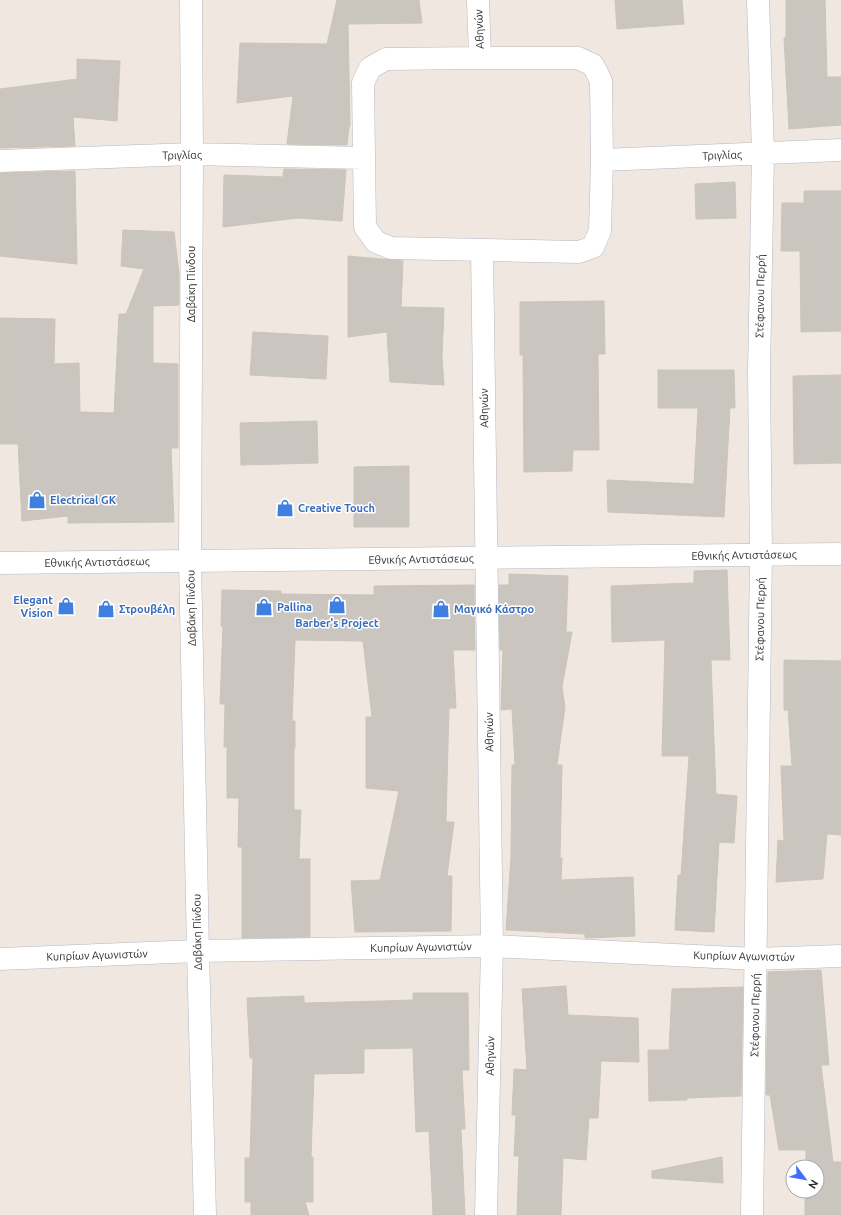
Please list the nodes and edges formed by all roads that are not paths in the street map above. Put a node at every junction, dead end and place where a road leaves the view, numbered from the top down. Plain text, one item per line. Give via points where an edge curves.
1 (191, 0) edge
2 (478, 0) edge
3 (758, 0) edge
4 (480, 58) junction
5 (841, 150) edge
6 (763, 153) junction
7 (192, 154) junction
8 (364, 158) junction
9 (602, 160) junction
10 (0, 161) edge
11 (482, 250) junction
12 (841, 554) edge
13 (761, 555) junction
14 (486, 558) junction
15 (190, 561) junction
16 (0, 563) edge
17 (492, 946) junction
18 (198, 951) junction
19 (841, 956) edge
20 (0, 959) edge
21 (756, 959) junction
22 (205, 1215) edge
23 (486, 1215) edge
24 (752, 1215) edge

1 - 7 street, Δαβάκη Πίνδου
2 - 4 street, Αθηνών
3 - 6 street, Στέφανου Περρή
4 - 8 street via 386,59 370,68 364,83
4 - 9 street via 578,58 593,65 601,81
5 - 6 street, Τριγλίας
6 - 9 street, Τριγλίας
6 - 13 street, Στέφανου Περρή via 759,373
7 - 8 street, Τριγλίας
7 - 10 street, Τριγλίας
7 - 15 street, Δαβάκη Πίνδου
8 - 11 street via 366,227 376,242 392,248
9 - 11 street via 600,231 593,248 579,252
11 - 14 street, Αθηνών
12 - 13 street, Εθνικής Αντιστάσεως
13 - 14 street, Εθνικής Αντιστάσεως
13 - 21 street, Στέφανου Περρή
14 - 15 street, Εθνικής Αντιστάσεως
14 - 17 street, Αθηνών
15 - 16 street, Εθνικής Αντιστάσεως
15 - 18 street, Δαβάκη Πίνδου
17 - 18 street, Κυπρίων Αγωνιστών
17 - 21 street, Κυπρίων Αγωνιστών
17 - 23 street, Αθηνών
18 - 20 street, Κυπρίων Αγωνιστών
18 - 22 street, Δαβάκη Πίνδου
19 - 21 street, Κυπρίων Αγωνιστών
21 - 24 street, Στέφανου Περρή

